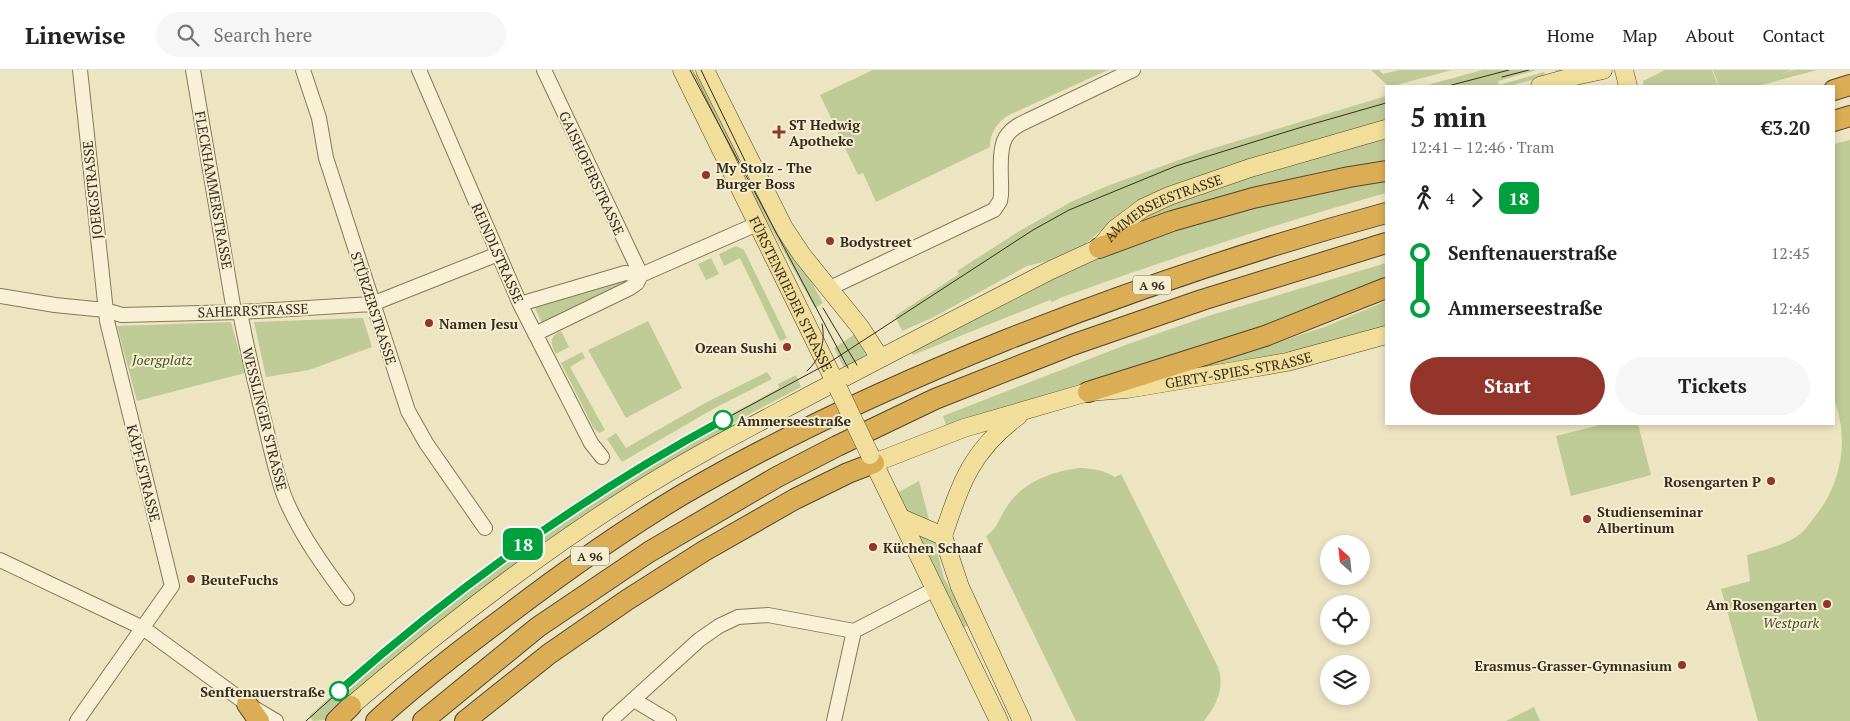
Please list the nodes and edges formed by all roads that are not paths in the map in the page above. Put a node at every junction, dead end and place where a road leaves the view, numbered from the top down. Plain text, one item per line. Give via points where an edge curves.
1 (80, 70) edge
2 (193, 70) edge
3 (303, 70) edge
4 (419, 70) edge
5 (544, 70) edge
6 (704, 70) edge
7 (1133, 70) edge
8 (1602, 70) edge
9 (684, 74) edge
10 (1544, 85) edge
11 (1604, 85) edge
12 (1850, 85) edge
13 (1835, 90) edge
14 (1850, 116) edge
15 (1835, 121) edge
16 (1385, 129) edge
17 (1385, 171) edge
18 (1385, 213) edge
19 (757, 224) junction
20 (1385, 243) edge
21 (1099, 248) junction
22 (498, 254) junction
23 (640, 275) junction
24 (830, 288) junction
25 (1385, 288) edge
26 (0, 296) edge
27 (372, 304) junction
28 (520, 304) junction
29 (106, 310) junction
30 (237, 311) junction
31 (535, 334) junction
32 (1385, 335) edge
33 (880, 358) junction
34 (836, 385) junction
35 (1088, 392) junction
36 (1024, 411) junction
37 (602, 457) dead end
38 (872, 459) junction
39 (901, 518) junction
40 (485, 528) dead end
41 (943, 536) junction
42 (0, 560) edge
43 (935, 589) junction
44 (348, 598) dead end
45 (143, 628) junction
46 (854, 631) junction
47 (634, 700) junction
48 (247, 704) junction
49 (351, 706) junction
50 (77, 721) edge
51 (258, 721) edge
52 (276, 721) edge
53 (332, 721) edge
54 (336, 721) edge
55 (376, 721) edge
56 (423, 721) edge
57 (465, 721) edge
58 (610, 721) edge
59 (669, 721) edge
60 (834, 721) edge
61 (999, 721) edge
62 (1022, 721) edge

1 - 29 street, JOERGSTRASSE
2 - 30 street, FLECKHAMMERSTRASSE
3 - 27 street, STÜRZERSTRASSE via 319,118 326,158
4 - 22 street, REINDLSTRASSE
5 - 23 street, GAISHOFERSTRASSE
6 - 9 street
6 - 24 main road, FÜRSTENRIEDER STRASSE via 784,228
7 - 24 street via 1009,132 1003,143 1000,201 994,210
8 - 10 main road
8 - 11 main road
9 - 19 main road, FÜRSTENRIEDER STRASSE
12 - 13 highway
14 - 15 highway
16 - 21 main road, AMMERSEESTRASSE via 1250,168 1169,196 1143,208 1115,229
17 - 21 highway via 1253,198 1172,221
18 - 55 highway, A 96 via 1178,276 1073,313 922,373 823,419 678,498 559,576 457,652
19 - 23 street
19 - 34 main road, FÜRSTENRIEDER STRASSE
20 - 56 highway, A 96 via 1202,300 1072,346 935,400 837,446 776,477 649,552 538,627
21 - 33 main road, AMMERSEESTRASSE
22 - 27 street, SAHERRSTRASSE
22 - 28 street, REINDLSTRASSE
23 - 28 street via 625,273
23 - 31 street via 630,288
24 - 33 main road, FÜRSTENRIEDER STRASSE
25 - 35 highway via 1265,336
26 - 29 street, SAHERRSTRASSE
27 - 30 street, SAHERRSTRASSE
27 - 40 street, STÜRZERSTRASSE via 408,411 426,443
28 - 31 street, REINDLSTRASSE
29 - 30 street, SAHERRSTRASSE via 122,315
29 - 45 street, KÄPFLSTRASSE via 172,586
30 - 44 street, WESSLINGER STRASSE via 285,497 322,564
31 - 37 street, REINDLSTRASSE via 591,443
32 - 35 main road, GERTY-SPIES-STRASSE via 1287,362 1127,389
33 - 34 main road, AMMERSEESTRASSE
34 - 38 main road, FÜRSTENRIEDER STRASSE, bridge
34 - 49 main road, AMMERSEESTRASSE via 721,442 571,535 480,600
35 - 36 main road
36 - 38 main road
36 - 41 main road via 994,436 972,463
38 - 39 main road, FÜRSTENRIEDER STRASSE
38 - 57 highway via 795,499 627,600 549,654
39 - 41 main road
39 - 43 main road, FÜRSTENRIEDER STRASSE
41 - 62 main road via 960,587
42 - 45 street
43 - 46 street
43 - 61 main road, FÜRSTENRIEDER STRASSE
45 - 48 street
45 - 50 street, KÄPFLSTRASSE
46 - 47 street via 768,615 738,617 699,640
46 - 60 street
47 - 58 street
47 - 59 street
48 - 51 highway
48 - 52 street
49 - 53 street
49 - 54 highway

